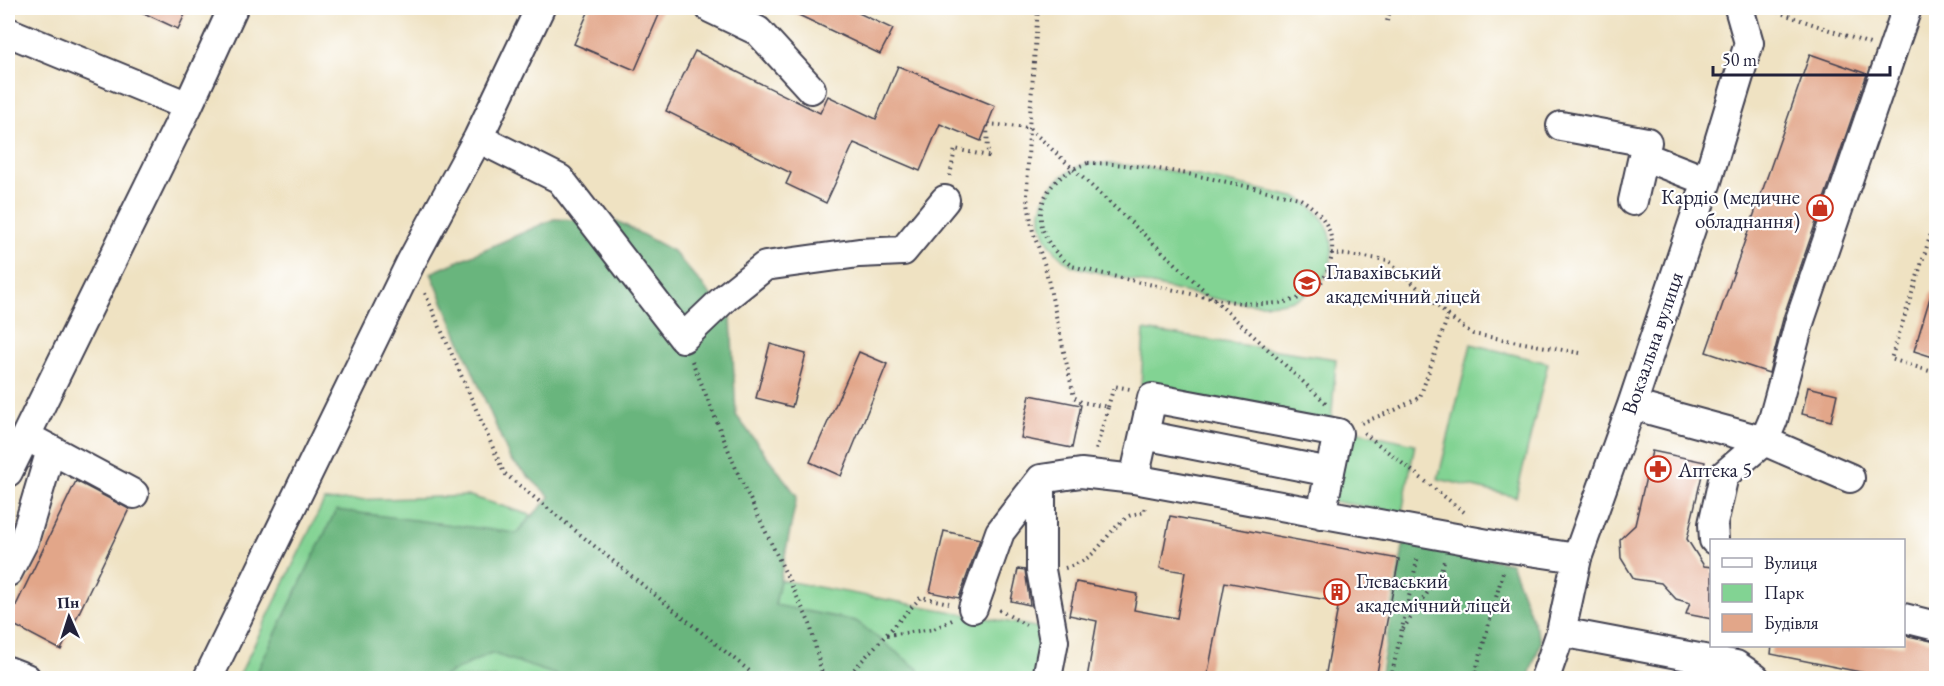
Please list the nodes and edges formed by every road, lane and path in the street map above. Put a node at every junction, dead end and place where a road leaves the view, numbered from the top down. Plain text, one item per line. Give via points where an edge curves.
1 (233, 8) edge
2 (540, 8) edge
3 (710, 8) edge
4 (1038, 8) edge
5 (1391, 8) edge
6 (1739, 8) edge
7 (1766, 8) edge
8 (1907, 8) edge
9 (1388, 21) dead end
10 (8, 32) edge
11 (1892, 51) junction
12 (811, 89) dead end
13 (188, 106) junction
14 (1561, 126) dead end
15 (1029, 128) junction
16 (478, 138) junction
17 (1643, 156) junction
18 (1072, 169) junction
19 (1707, 180) junction
20 (945, 200) joint
21 (1633, 201) dead end
22 (1936, 218) edge
23 (1332, 253) junction
24 (411, 262) junction
25 (1211, 298) junction
26 (1448, 316) junction
27 (683, 338) junction
28 (1580, 353) dead end
29 (1936, 373) edge
30 (1632, 405) junction
31 (1212, 409) junction
32 (1336, 412) dead end
33 (1273, 421) junction
34 (1144, 435) junction
35 (25, 436) junction
36 (1764, 441) junction
37 (1204, 446) junction
38 (51, 450) junction
39 (1266, 458) junction
40 (8, 472) edge
41 (1330, 472) junction
42 (1089, 473) junction
43 (1850, 478) dead end
44 (1041, 479) junction
45 (1142, 481) junction
46 (1195, 490) junction
47 (134, 494) dead end
48 (1258, 502) junction
49 (1322, 514) junction
50 (1473, 520) dead end
51 (1423, 533) junction
52 (1452, 538) junction
53 (1714, 539) edge
54 (1510, 549) junction
55 (1577, 558) junction
56 (1041, 570) junction
57 (8, 572) edge
58 (975, 603) junction
59 (1905, 618) edge
60 (1936, 626) edge
61 (1401, 632) junction
62 (1561, 632) junction
63 (887, 635) junction
64 (1054, 641) junction
65 (8, 671) edge
66 (26, 678) edge
67 (208, 678) edge
68 (482, 678) edge
69 (511, 678) edge
70 (758, 678) edge
71 (823, 678) edge
72 (846, 678) edge
73 (1047, 678) edge
74 (1391, 678) edge
75 (1474, 678) edge
76 (1545, 678) edge
77 (1755, 678) edge

1 - 13 street
2 - 16 street
3 - 12 street via 758,31
4 - 15 path
5 - 9 path
6 - 19 street, Вокзальна вулиця via 1749,43
7 - 11 path
8 - 11 street
10 - 13 street
11 - 36 street via 1800,320
13 - 35 street
14 - 17 street via 1647,142
15 - 18 path
15 - 20 path via 988,124 988,156 955,149
15 - 42 path via 1031,221 1074,397 1108,407
16 - 24 street
16 - 27 street via 560,179
17 - 19 street
17 - 21 street
18 - 23 path via 1088,163 1180,171 1299,198 1316,208 1327,224
18 - 25 path
18 - 25 path via 1054,182 1043,199 1040,219 1045,238 1056,255 1072,267
19 - 30 street, Вокзальна вулиця
20 - 27 street via 903,250 765,266
22 - 29 path via 1891,359
23 - 25 path via 1321,281 1306,295 1287,302 1262,304
23 - 26 path via 1388,260
24 - 67 street
24 - 70 path via 504,473
25 - 32 path
26 - 28 path via 1473,334
26 - 50 path via 1420,397 1354,426
27 - 71 path via 739,476 810,624
30 - 36 street
30 - 55 street, Вокзальна вулиця
31 - 33 street
31 - 34 street via 1152,398
31 - 37 street
33 - 39 street
33 - 41 street via 1338,433
34 - 37 street
34 - 45 street
35 - 38 street
35 - 40 street
36 - 43 street
36 - 53 street via 1724,475 1713,524
37 - 39 street
37 - 46 street
38 - 47 street
38 - 57 street via 24,541
39 - 41 street
39 - 48 street
41 - 49 street
42 - 44 street
42 - 45 street
44 - 56 street
44 - 58 street via 1000,532
45 - 46 street
45 - 56 path via 1143,512 1127,517 1101,548 1080,564
46 - 48 street
48 - 49 street
49 - 51 street
51 - 52 street
51 - 61 path
52 - 54 street
52 - 61 path via 1440,574
54 - 55 street
54 - 75 path
55 - 62 street, Вокзальна вулиця
56 - 64 street
58 - 63 path via 934,629
58 - 63 path via 921,597
58 - 64 path
59 - 60 street
61 - 74 path
62 - 76 street, Вокзальна вулиця
62 - 77 street via 1736,665
63 - 72 path
64 - 73 street
65 - 66 street
68 - 69 path via 493,673

